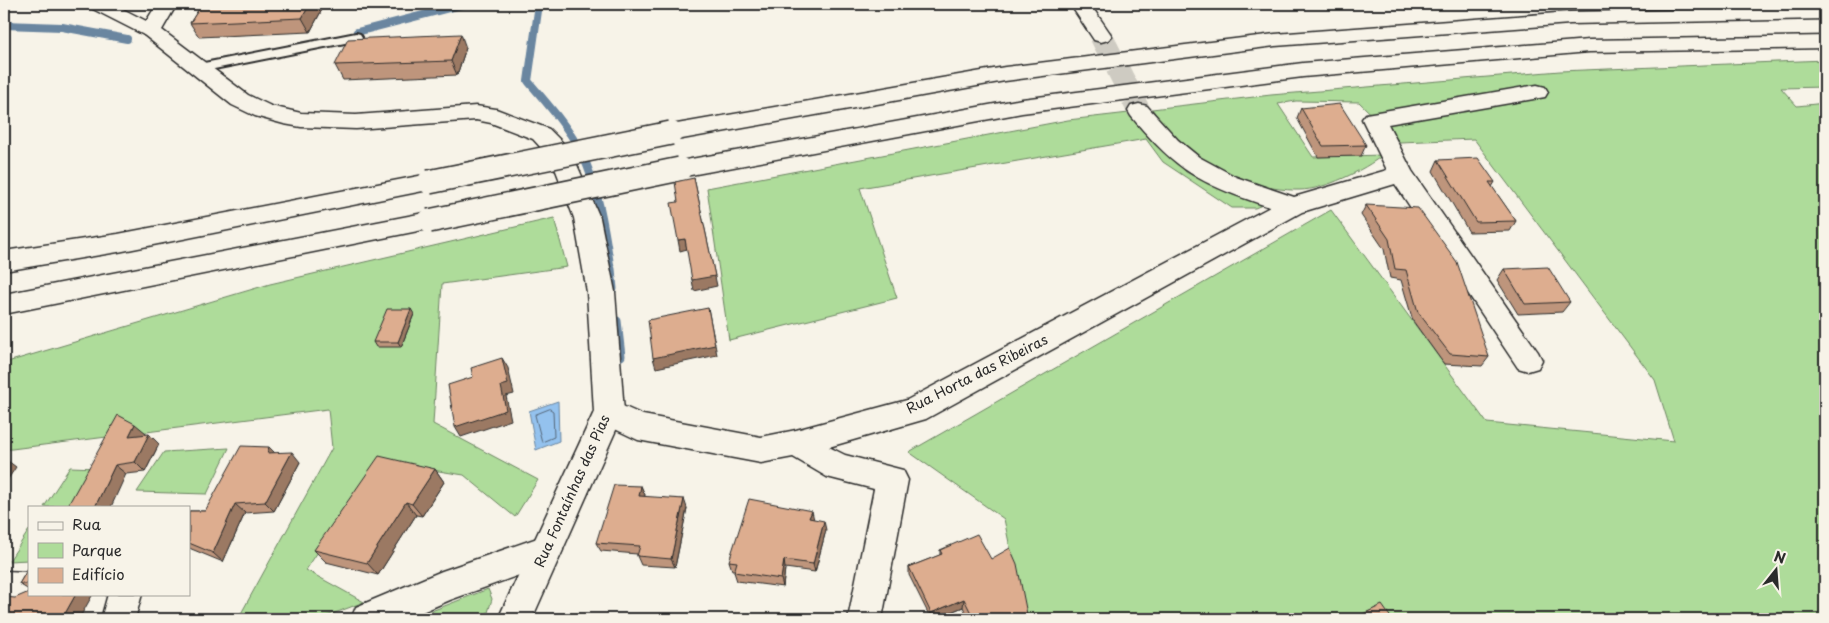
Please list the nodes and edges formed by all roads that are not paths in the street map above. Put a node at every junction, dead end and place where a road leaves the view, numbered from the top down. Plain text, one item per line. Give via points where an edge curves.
1 (98, 4) edge
2 (167, 4) edge
3 (1080, 4) edge
4 (1825, 13) edge
5 (151, 31) junction
6 (1101, 36) tunnel mouth
7 (356, 37) edge
8 (1825, 42) edge
9 (199, 68) junction
10 (1537, 92) dead end
11 (1139, 112) tunnel mouth
12 (1401, 174) junction
13 (1293, 206) junction
14 (4, 261) edge
15 (4, 304) edge
16 (1528, 360) dead end
17 (609, 412) junction
18 (796, 443) junction
19 (546, 550) junction
20 (4, 587) edge
21 (28, 588) edge
22 (124, 596) edge
23 (118, 619) edge
24 (368, 619) edge
25 (515, 619) edge
26 (865, 619) edge

1 - 5 main road, Rua Fontaínhas das Pias
2 - 5 main road
3 - 6 main road
4 - 14 main road, bridge via 1570,18 1275,40 1005,74 671,133 118,243
5 - 9 main road, Rua Fontaínhas das Pias
7 - 9 lane
8 - 15 main road, bridge via 1589,46 1303,70 1022,106 680,169 429,222
9 - 17 main road, Rua Fontaínhas das Pias via 240,100 284,117 356,122 476,113 496,116 541,134 564,157 587,218 601,292
10 - 12 main road via 1374,119
11 - 13 main road via 1161,138 1190,163 1218,179
12 - 13 main road, Rua Horta das Ribeiras
12 - 16 main road
13 - 18 main road, Rua Horta das Ribeiras via 915,410
17 - 18 main road, Rua Horta das Ribeiras via 638,427 712,442 761,450
17 - 19 main road, Rua Fontaínhas das Pias
18 - 26 main road via 838,467 892,480
19 - 24 main road via 442,587
19 - 25 main road, Rua Fontaínhas das Pias
20 - 21 main road
22 - 23 main road

